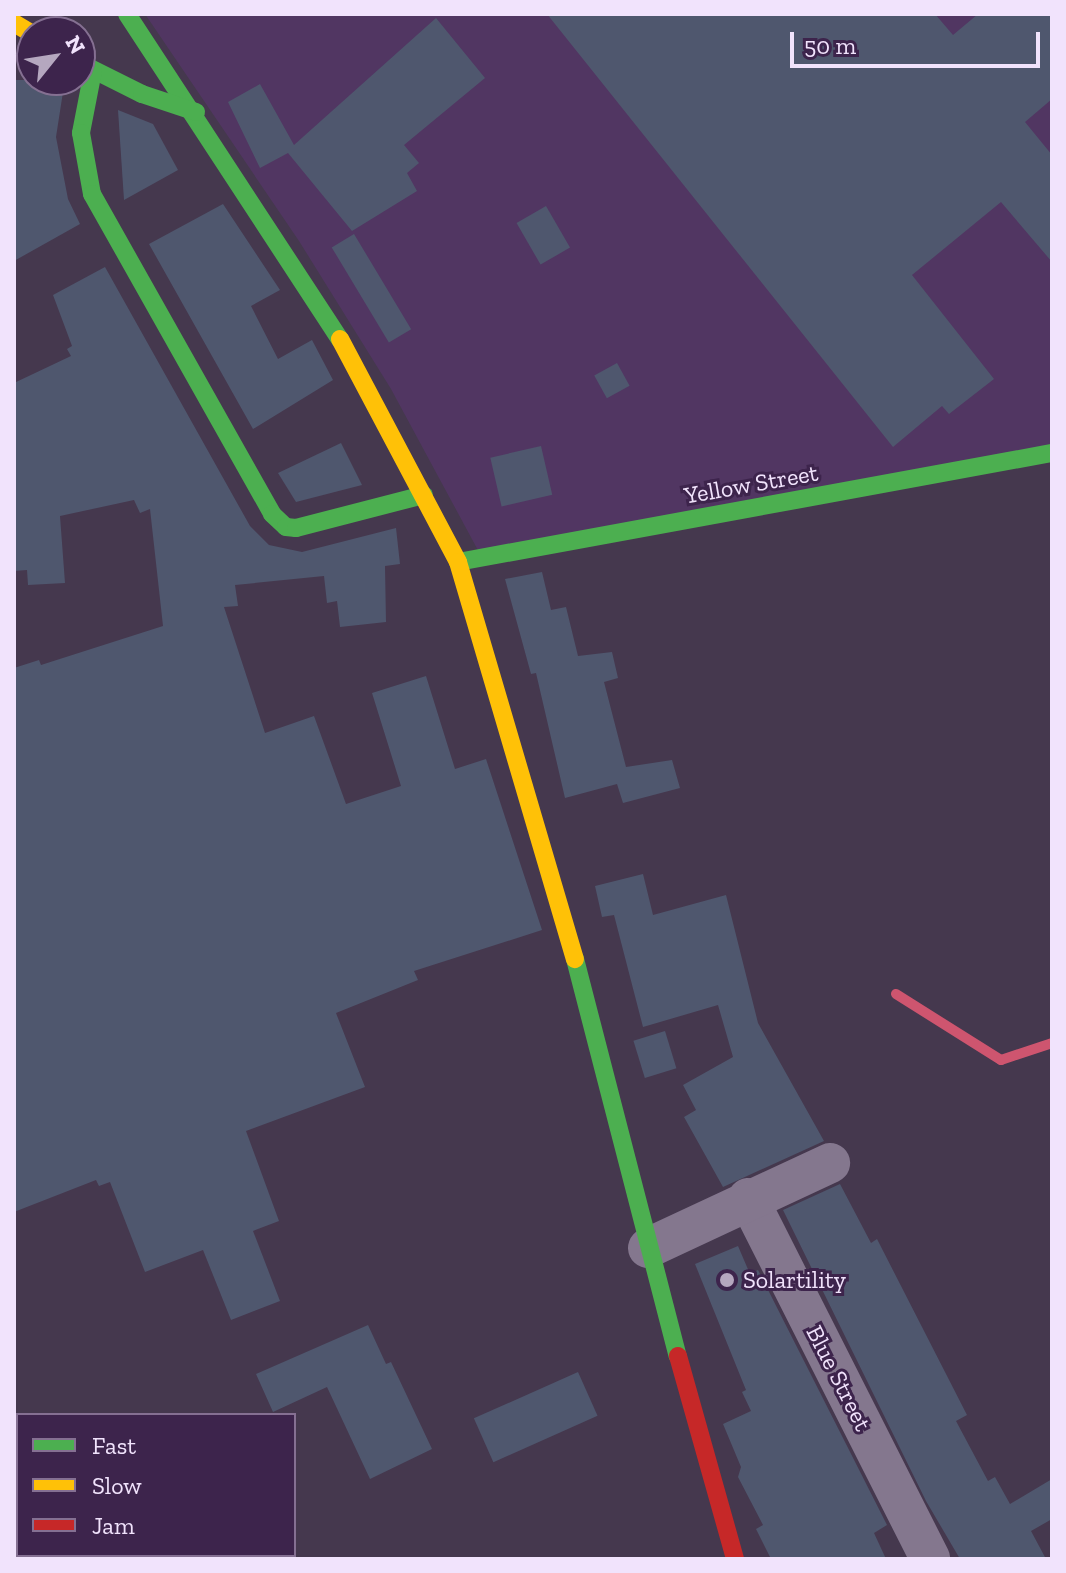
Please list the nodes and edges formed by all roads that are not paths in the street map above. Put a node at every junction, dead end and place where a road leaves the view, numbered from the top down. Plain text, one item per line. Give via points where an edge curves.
1 (127, 14) edge
2 (96, 71) edge
3 (84, 96) edge
4 (196, 112) junction
5 (1052, 453) edge
6 (424, 495) junction
7 (458, 562) junction
8 (830, 1163) dead end
9 (748, 1198) junction
10 (648, 1248) junction
11 (735, 1559) edge
12 (930, 1559) edge

1 - 4 street
2 - 4 street
3 - 6 street via 81,133 92,194 272,514 286,527 296,528
4 - 6 street via 328,317
5 - 7 street, Yellow Street
6 - 7 street
7 - 10 street via 565,918
8 - 9 street
9 - 10 street
9 - 12 street, Blue Street
10 - 11 street

